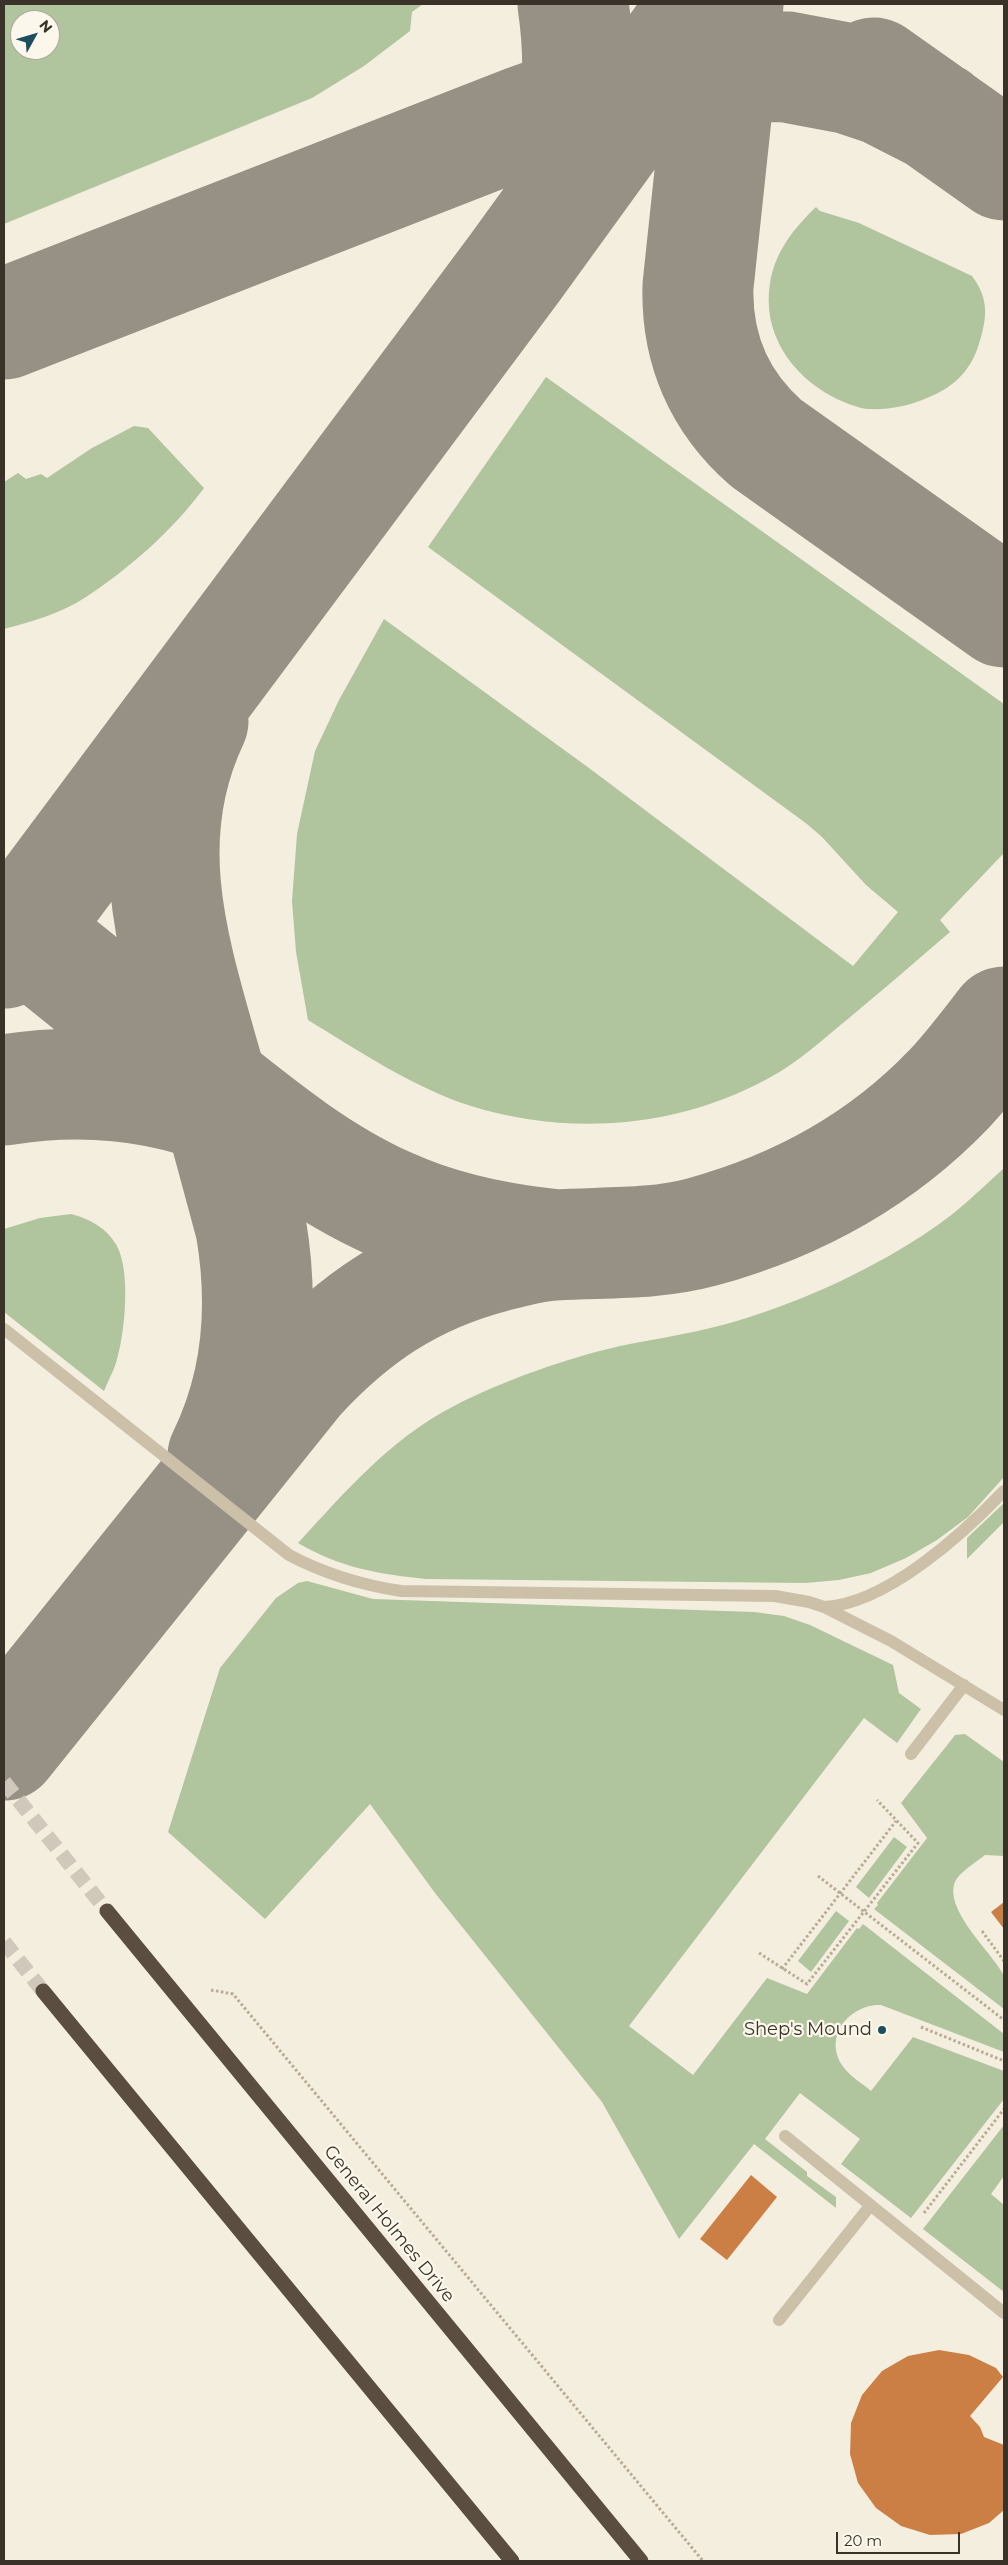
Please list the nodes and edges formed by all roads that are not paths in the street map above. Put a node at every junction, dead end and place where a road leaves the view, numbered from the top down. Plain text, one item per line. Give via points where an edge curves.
1 (4, 1329) edge
2 (1004, 1491) edge
3 (824, 1607) junction
4 (964, 1685) junction
5 (1004, 1710) edge
6 (911, 1754) dead end
7 (107, 1912) tunnel mouth
8 (43, 1991) tunnel mouth
9 (785, 2136) dead end
10 (870, 2206) junction
11 (1004, 2313) edge
12 (779, 2320) dead end
13 (512, 2561) edge
14 (641, 2561) edge

1 - 3 lane via 289,1555 315,1569 367,1586 400,1590 775,1596
2 - 3 lane via 959,1534 893,1582 851,1603
3 - 4 lane via 891,1641
4 - 5 lane
4 - 6 lane
7 - 14 highway, General Holmes Drive
8 - 13 highway
9 - 10 lane
10 - 11 lane
10 - 12 lane

